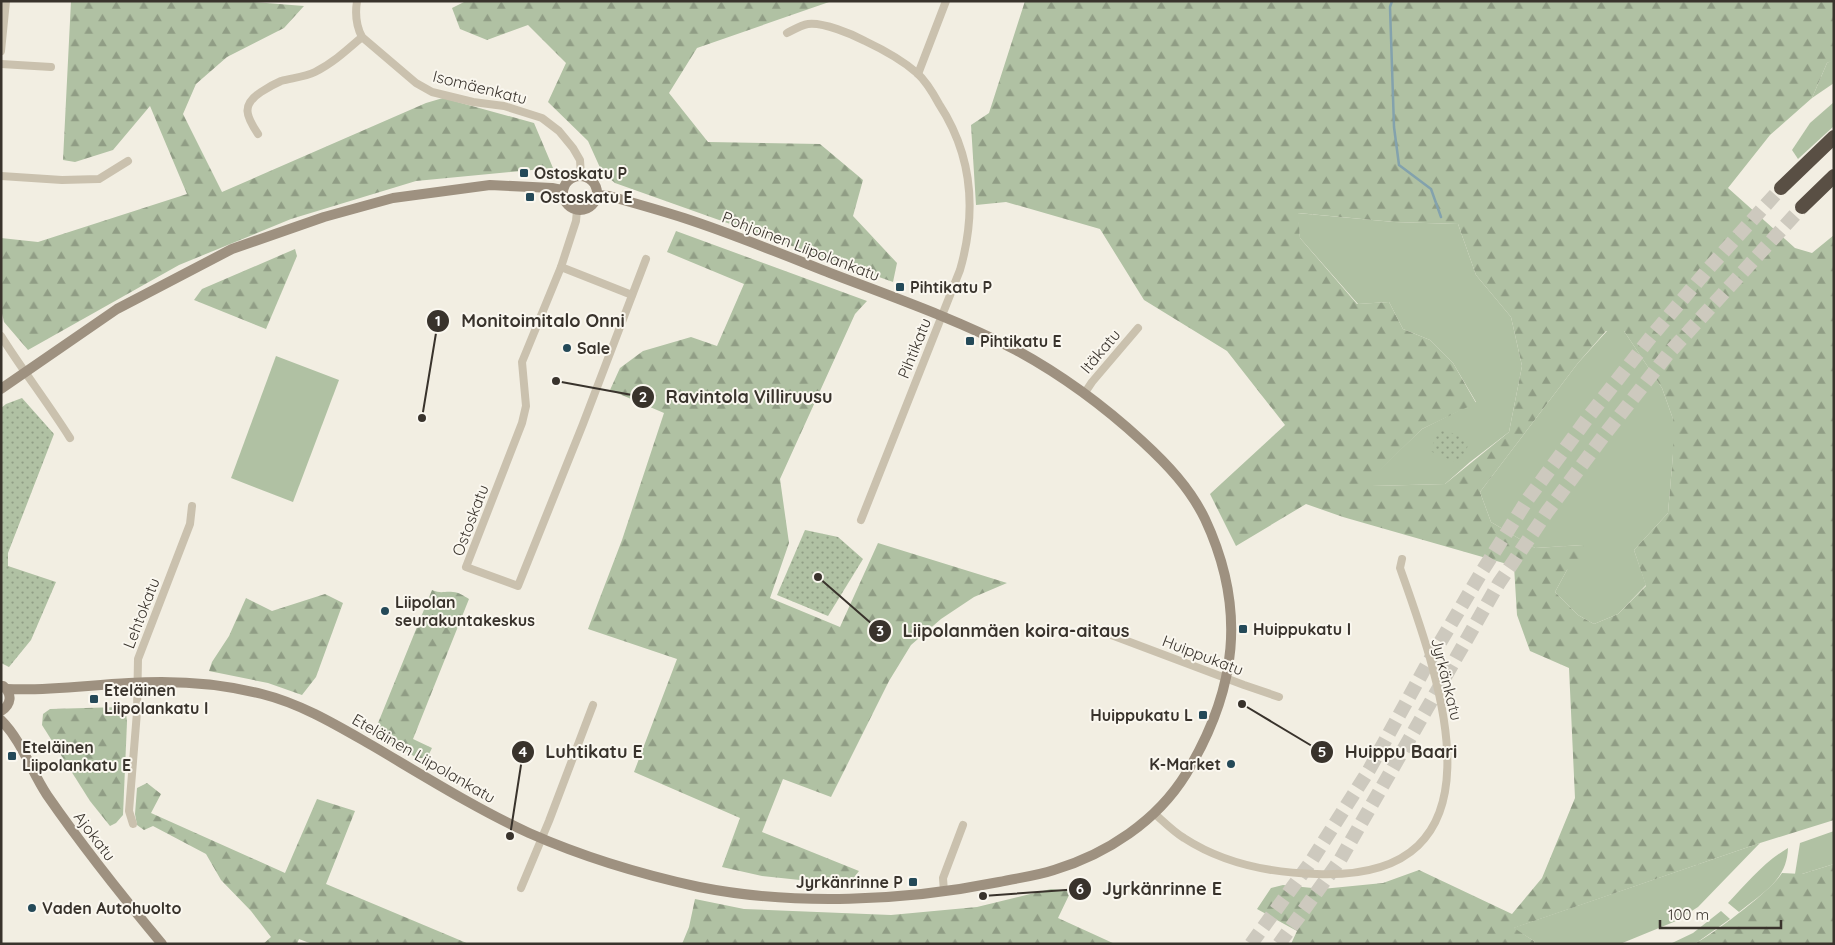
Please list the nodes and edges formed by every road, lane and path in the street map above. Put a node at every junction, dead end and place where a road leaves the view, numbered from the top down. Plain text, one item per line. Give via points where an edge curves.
1 (6, 1) edge
2 (357, 1) edge
3 (946, 1) edge
4 (787, 33) dead end
5 (362, 37) junction
6 (1, 51) edge
7 (1, 64) edge
8 (51, 67) dead end
9 (918, 74) junction
10 (258, 134) dead end
11 (1834, 137) edge
12 (128, 161) dead end
13 (581, 175) junction
14 (1, 176) edge
15 (1834, 176) edge
16 (1781, 188) tunnel mouth
17 (562, 190) junction
18 (597, 195) junction
19 (1802, 207) tunnel mouth
20 (576, 210) junction
21 (646, 259) dead end
22 (561, 267) junction
23 (632, 294) junction
24 (942, 316) junction
25 (1138, 328) dead end
26 (1, 336) edge
27 (25, 372) junction
28 (1, 389) edge
29 (1084, 394) junction
30 (70, 438) dead end
31 (192, 506) dead end
32 (861, 520) dead end
33 (1402, 559) dead end
34 (1090, 627) dead end
35 (1226, 678) junction
36 (137, 682) junction
37 (4, 687) edge
38 (41, 689) junction
39 (1279, 697) dead end
40 (593, 704) dead end
41 (6, 707) edge
42 (1, 720) edge
43 (16, 738) junction
44 (1155, 814) junction
45 (133, 824) dead end
46 (963, 825) dead end
47 (542, 838) junction
48 (521, 888) dead end
49 (944, 892) junction
50 (162, 944) edge

1 - 6 street
2 - 5 street via 356,21
3 - 9 street
4 - 9 street, Pihtikatu via 807,24 823,25 860,38
5 - 10 street via 313,73 280,82 254,96 247,111
5 - 13 street, Isomäenkatu via 416,83 432,92 504,106 542,118 573,148 580,160
7 - 8 street
9 - 24 street, Pihtikatu via 955,132 970,185 966,249
11 - 16 highway
12 - 14 street via 99,179
13 - 17 street via 565,182
13 - 18 street via 596,186
15 - 19 highway
17 - 20 street via 566,204
17 - 27 street via 490,185 393,198 324,217 232,250 126,304
18 - 20 street via 590,207
18 - 24 street, Pohjoinen Liipolankatu via 686,219
20 - 22 street, Ostoskatu via 576,221
21 - 23 street, Ostoskatu
22 - 23 street
22 - 23 street, Ostoskatu via 522,362 526,406 522,423 466,567 518,586
24 - 29 street, Pohjoinen Liipolankatu via 1018,352
24 - 32 street, Pihtikatu
25 - 29 street, Itäkatu
26 - 27 street
27 - 28 street
27 - 30 street
29 - 35 street, Pohjoinen Liipolankatu via 1156,454 1198,505 1217,546 1227,581 1232,625
31 - 36 street, Lehtokatu via 190,524 138,658
33 - 44 street, Jyrkänkatu via 1400,568 1434,672 1446,725 1444,798 1435,823 1422,842 1407,856 1375,869 1332,875 1287,873 1230,860 1184,838
34 - 35 street, Huippukatu
35 - 39 street, Huippukatu
35 - 44 street, Eteläinen Liipolankatu via 1202,746 1184,778
36 - 38 street, Eteläinen Liipolankatu
36 - 45 street, Lehtokatu via 129,811
36 - 47 street, Eteläinen Liipolankatu via 215,685 263,694 285,702 336,725 496,816
37 - 38 street, Eteläinen Liipolankatu
37 - 41 street, Ajokatu via 10,696
38 - 41 street, Eteläinen Liipolankatu
40 - 47 street
41 - 43 street, Ajokatu
42 - 43 street, Ajokatu
43 - 50 street, Ajokatu via 38,780 72,830
44 - 49 street, Eteläinen Liipolankatu via 1112,843 1052,871
46 - 49 street via 943,878
47 - 48 street
47 - 49 street, Eteläinen Liipolankatu via 609,863 699,887 734,892 857,899

